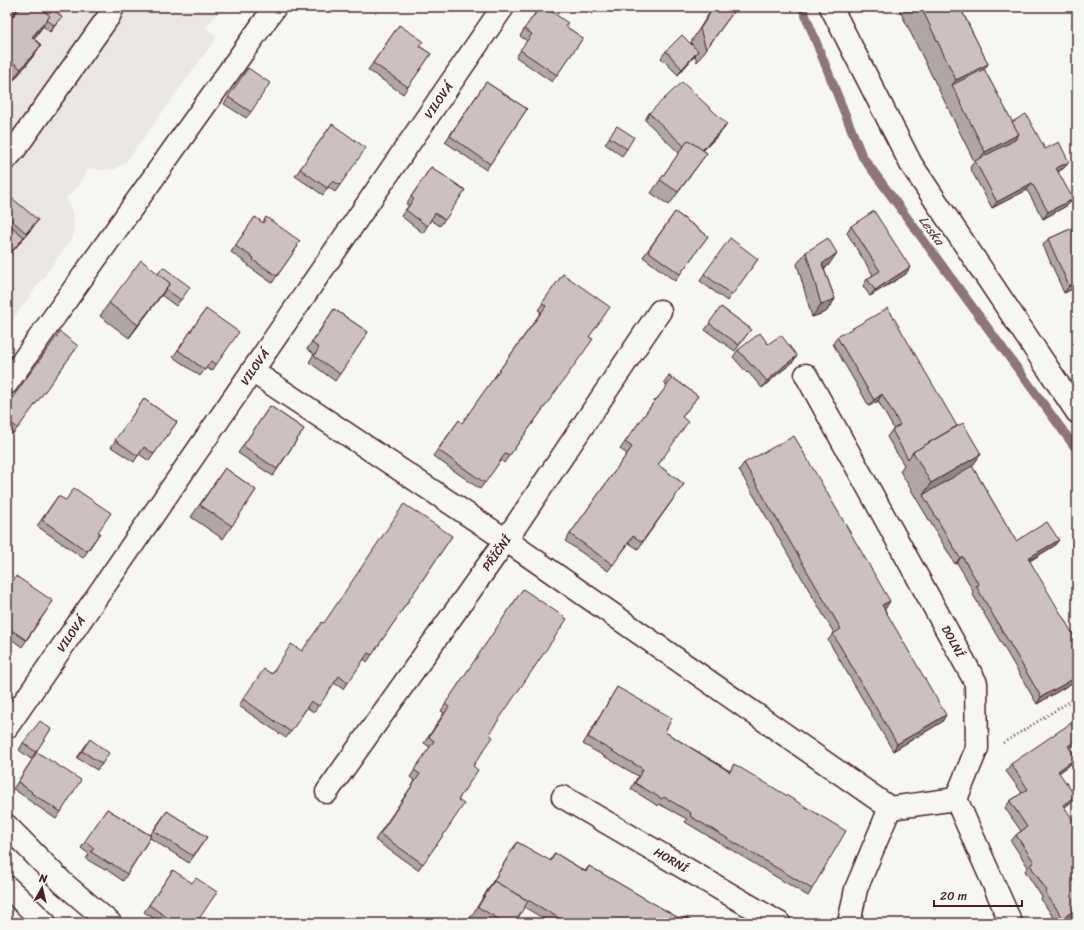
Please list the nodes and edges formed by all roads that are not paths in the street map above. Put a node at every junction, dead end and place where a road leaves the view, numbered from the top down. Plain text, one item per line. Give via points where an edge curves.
1 (113, 7) edge
2 (275, 7) edge
3 (503, 7) edge
4 (831, 7) edge
5 (10, 147) edge
6 (660, 311) dead end
7 (252, 370) junction
8 (806, 375) dead end
9 (7, 383) edge
10 (1077, 412) edge
11 (506, 540) junction
12 (7, 727) edge
13 (327, 792) dead end
14 (563, 797) dead end
15 (956, 799) junction
16 (890, 808) junction
17 (7, 826) edge
18 (7, 887) edge
19 (847, 920) edge
20 (46, 923) edge
21 (110, 923) edge
22 (779, 923) edge
23 (1011, 923) edge

1 - 5 street via 109,16
2 - 9 street
3 - 7 street, VILOVÁ
4 - 10 street via 911,164
6 - 11 street, PŘÍČNÍ
7 - 11 street
7 - 12 street, VILOVÁ
8 - 15 street, DOLNÍ via 976,683 977,748
11 - 13 street, PŘÍČNÍ
11 - 16 street
14 - 22 street, HORNÍ
15 - 16 street
15 - 23 street
16 - 19 street via 856,889
17 - 21 street via 63,883
18 - 20 street

